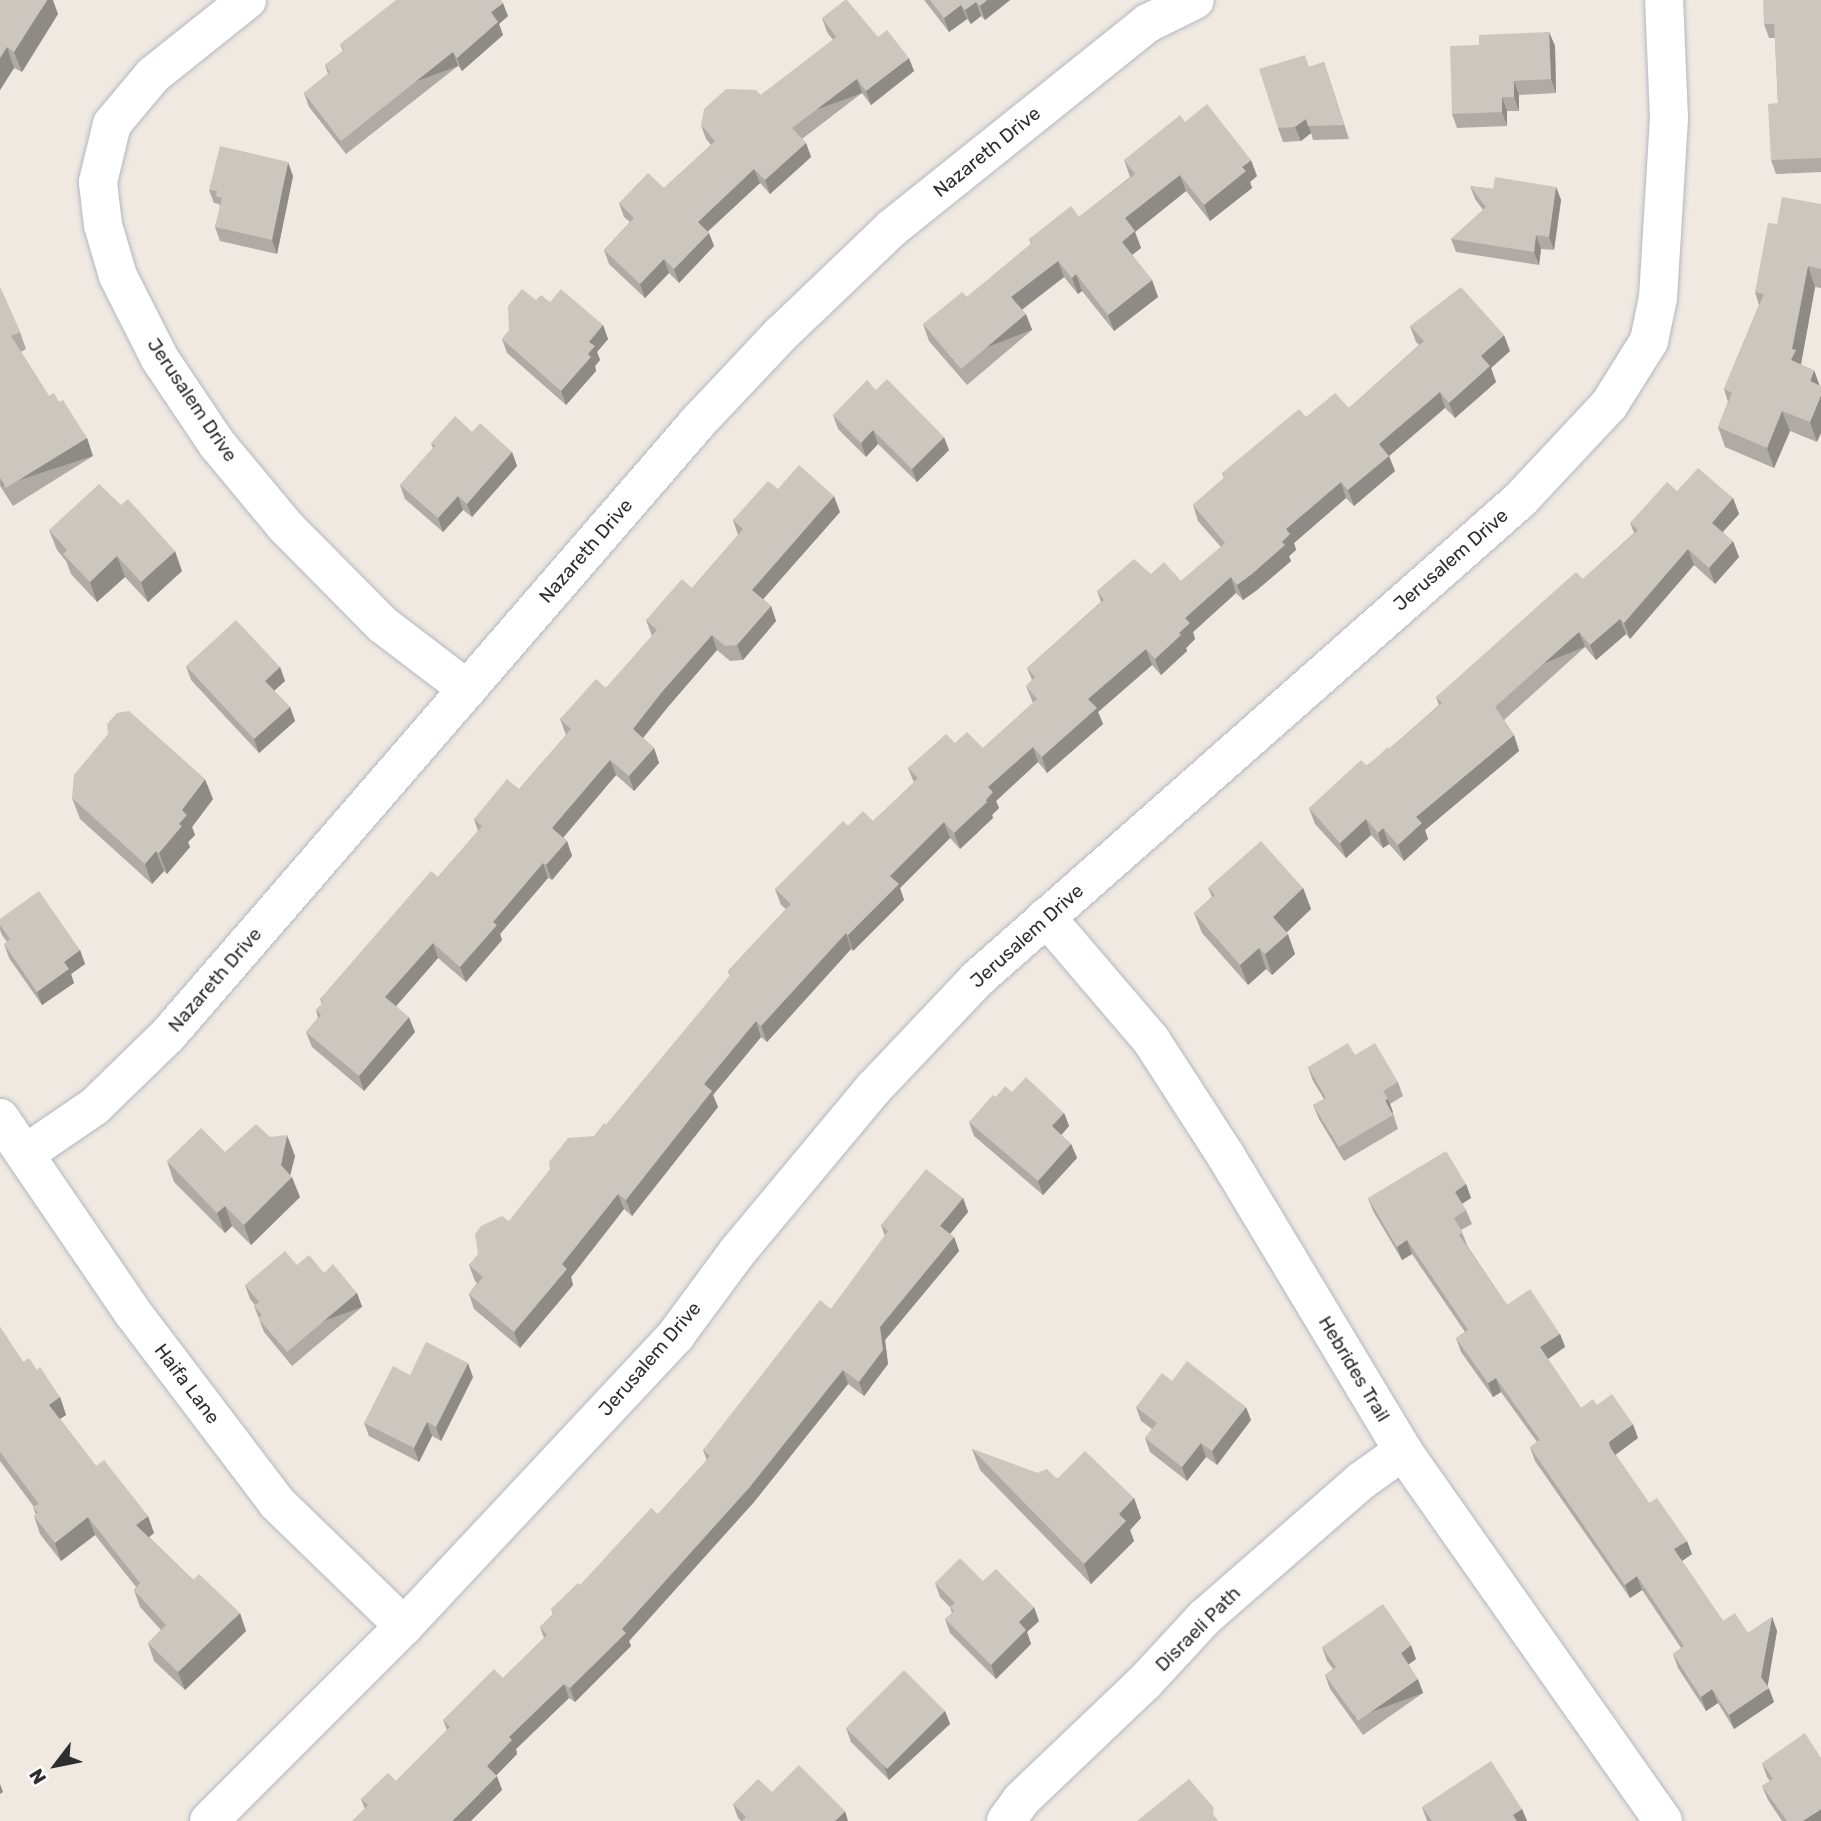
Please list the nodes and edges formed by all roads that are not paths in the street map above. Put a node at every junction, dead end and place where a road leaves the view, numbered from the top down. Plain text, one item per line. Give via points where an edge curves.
1 (247, 0) edge
2 (1195, 0) edge
3 (1664, 0) edge
4 (467, 689) junction
5 (1046, 917) junction
6 (0, 1118) edge
7 (26, 1154) junction
8 (1403, 1451) junction
9 (404, 1626) junction
10 (1008, 1820) edge
11 (209, 1821) edge
12 (1663, 1821) edge

1 - 4 street, Jerusalem Drive via 153,75 112,124 98,181 103,225 118,276 160,359 217,444 285,526 383,625
2 - 4 street, Nazareth Drive via 1148,23 892,228 781,334 698,422
3 - 5 street, Jerusalem Drive via 1669,118 1658,298 1649,341 1609,405 1520,500
4 - 7 street, Nazareth Drive via 168,1035 95,1106
5 - 8 street, Hebrides Trail via 1151,1040
5 - 9 street, Jerusalem Drive via 977,979 874,1088 738,1251 676,1335
6 - 7 street, Haifa Lane
7 - 9 street, Haifa Lane via 133,1313 277,1503
8 - 10 street, Disraeli Path via 1361,1481 1204,1618 1145,1682 1021,1800
8 - 12 street, Hebrides Trail
9 - 11 street, Jerusalem Drive

